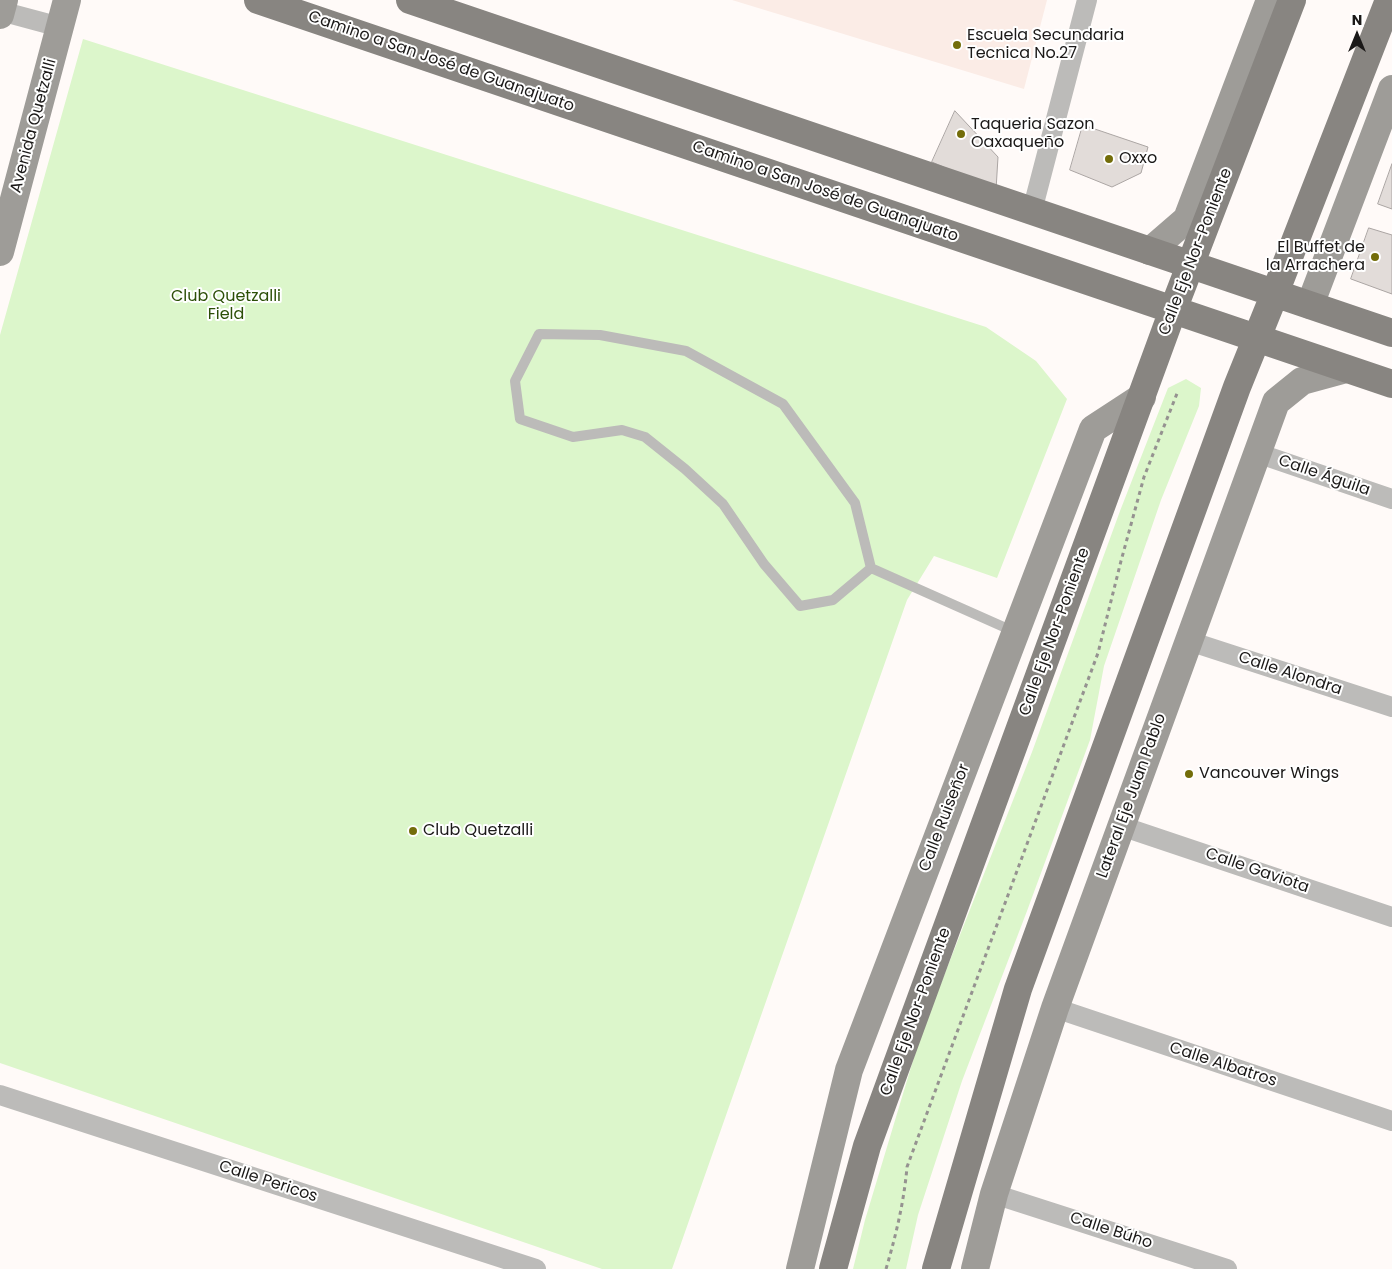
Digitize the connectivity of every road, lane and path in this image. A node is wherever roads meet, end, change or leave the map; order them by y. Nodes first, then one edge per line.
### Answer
1 (67, 0) edge
2 (258, 0) edge
3 (410, 0) edge
4 (1087, 0) edge
5 (1270, 0) edge
6 (1292, 0) edge
7 (1389, 0) edge
8 (1, 10) edge
9 (60, 28) junction
10 (1392, 89) edge
11 (1032, 211) junction
12 (5, 217) edge
13 (1150, 251) junction
14 (0, 252) edge
15 (1191, 265) junction
16 (1275, 294) junction
17 (1310, 305) junction
18 (1173, 310) junction
19 (1392, 333) edge
20 (1257, 339) junction
21 (1346, 369) junction
22 (1392, 384) edge
23 (1178, 391) dead end
24 (1142, 397) junction
25 (1257, 453) junction
26 (1392, 499) edge
27 (871, 568) junction
28 (1016, 632) junction
29 (1188, 641) junction
30 (1392, 707) edge
31 (1121, 826) junction
32 (1392, 917) edge
33 (1055, 1008) junction
34 (0, 1095) edge
35 (1392, 1121) edge
36 (994, 1194) junction
37 (536, 1269) edge
38 (800, 1269) edge
39 (833, 1269) edge
40 (886, 1269) edge
41 (936, 1269) edge
42 (975, 1269) edge
43 (1227, 1269) edge

1 - 9 street, Avenida Quetzalli
2 - 18 main road, Camino a San José de Guanajuato
3 - 11 main road
4 - 11 street
5 - 13 street
6 - 15 main road, Calle Eje Nor-Poniente
7 - 16 main road
8 - 9 street
9 - 12 street, Avenida Quetzalli
10 - 17 street
11 - 13 main road
12 - 14 street, Avenida Quetzalli
13 - 15 main road
15 - 16 main road
15 - 18 main road, Calle Eje Nor-Poniente
16 - 17 main road
16 - 20 main road
17 - 19 main road
18 - 20 main road, Camino a San José de Guanajuato
18 - 24 main road, Calle Eje Nor-Poniente
20 - 21 main road, Camino a San José de Guanajuato
20 - 41 main road
21 - 22 main road, Camino a San José de Guanajuato
21 - 25 street, Lateral Eje Juan Pablo
23 - 40 path
24 - 28 street, Calle Ruiseñor
24 - 39 main road, Calle Eje Nor-Poniente
25 - 26 street, Calle Águila
25 - 29 street, Lateral Eje Juan Pablo
27 - 27 lane
27 - 28 lane
28 - 38 street, Calle Ruiseñor
29 - 30 street, Calle Alondra
29 - 31 street, Lateral Eje Juan Pablo
31 - 32 street, Calle Gaviota
31 - 33 street, Lateral Eje Juan Pablo
33 - 35 street, Calle Albatros
33 - 36 street, Lateral Eje Juan Pablo
34 - 37 street, Calle Pericos
36 - 42 street, Lateral Eje Juan Pablo
36 - 43 street, Calle Búho

